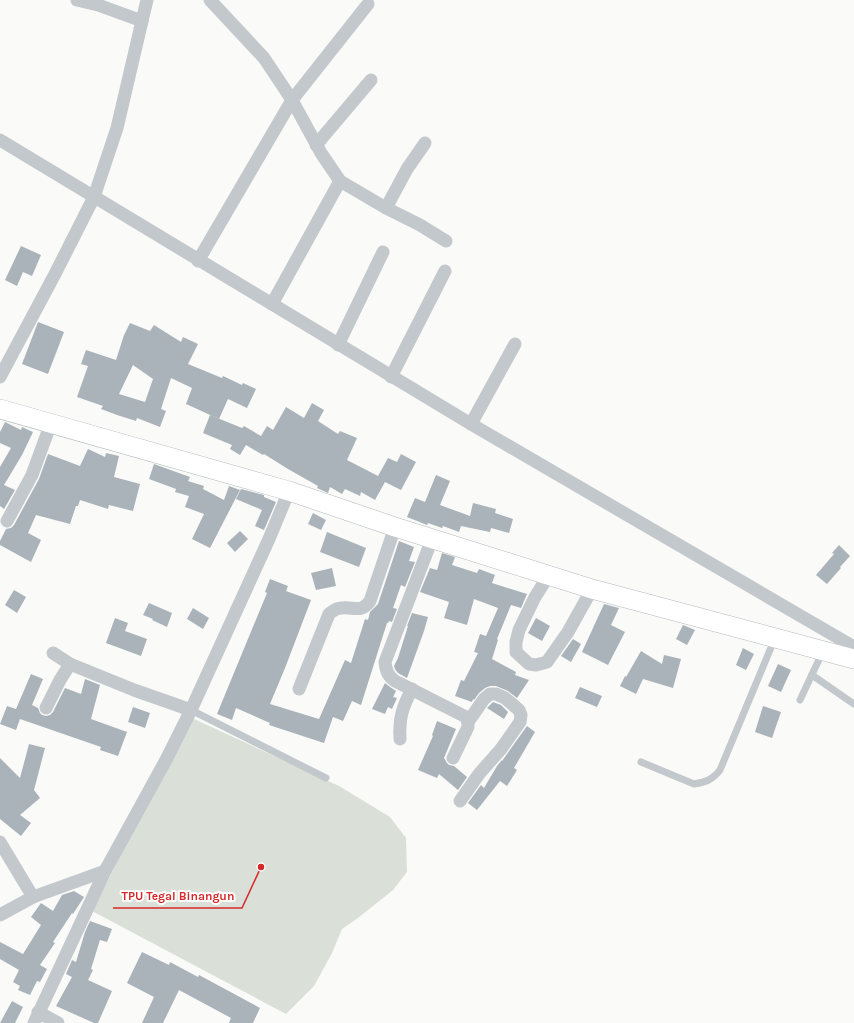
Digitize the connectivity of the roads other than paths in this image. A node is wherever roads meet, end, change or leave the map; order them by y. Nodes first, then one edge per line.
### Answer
1 (77, 0) edge
2 (147, 0) edge
3 (210, 0) edge
4 (368, 4) dead end
5 (142, 21) junction
6 (371, 80) dead end
7 (292, 100) junction
8 (0, 140) edge
9 (425, 143) dead end
10 (316, 145) junction
11 (340, 181) junction
12 (94, 197) junction
13 (386, 208) junction
14 (446, 241) dead end
15 (383, 252) dead end
16 (198, 261) junction
17 (445, 271) dead end
18 (272, 304) junction
19 (515, 344) dead end
20 (338, 345) junction
21 (0, 377) edge
22 (391, 377) junction
23 (0, 409) edge
24 (51, 423) junction
25 (470, 424) junction
26 (289, 491) junction
27 (7, 521) dead end
28 (395, 527) junction
29 (432, 539) junction
30 (549, 575) junction
31 (592, 589) junction
32 (775, 638) junction
33 (854, 647) edge
34 (823, 651) junction
35 (53, 653) dead end
36 (854, 659) edge
37 (70, 664) junction
38 (812, 675) junction
39 (299, 689) dead end
40 (412, 689) junction
41 (800, 700) dead end
42 (854, 704) edge
43 (46, 708) dead end
44 (191, 710) junction
45 (468, 722) junction
46 (400, 739) dead end
47 (453, 758) dead end
48 (641, 762) dead end
49 (326, 778) dead end
50 (460, 801) dead end
51 (0, 842) edge
52 (106, 871) junction
53 (33, 897) junction
54 (0, 915) edge
55 (36, 1017) edge
56 (58, 1023) edge

1 - 5 street
2 - 5 street
3 - 7 street
4 - 7 street
5 - 12 street
6 - 10 street
7 - 10 street
7 - 16 street
8 - 12 street
9 - 13 street
10 - 11 street
11 - 13 street
11 - 18 street
12 - 16 street
12 - 21 street
13 - 14 street
15 - 20 street
16 - 18 street
17 - 22 street
18 - 20 street
19 - 25 street
20 - 22 street
22 - 25 street
23 - 24 street
24 - 26 street
24 - 27 street
25 - 33 street
26 - 28 street
26 - 44 street
28 - 29 street
28 - 39 street
29 - 30 street
29 - 40 street
30 - 31 street
30 - 31 street
31 - 32 street
32 - 34 street
32 - 48 lane
34 - 36 street
34 - 38 lane
35 - 37 street
37 - 43 street
37 - 44 street
38 - 41 lane
38 - 42 lane
40 - 45 street
40 - 46 street
44 - 49 lane
44 - 52 street
45 - 47 street
45 - 50 street
51 - 53 street
52 - 53 street
52 - 55 street
53 - 54 street
55 - 56 street

